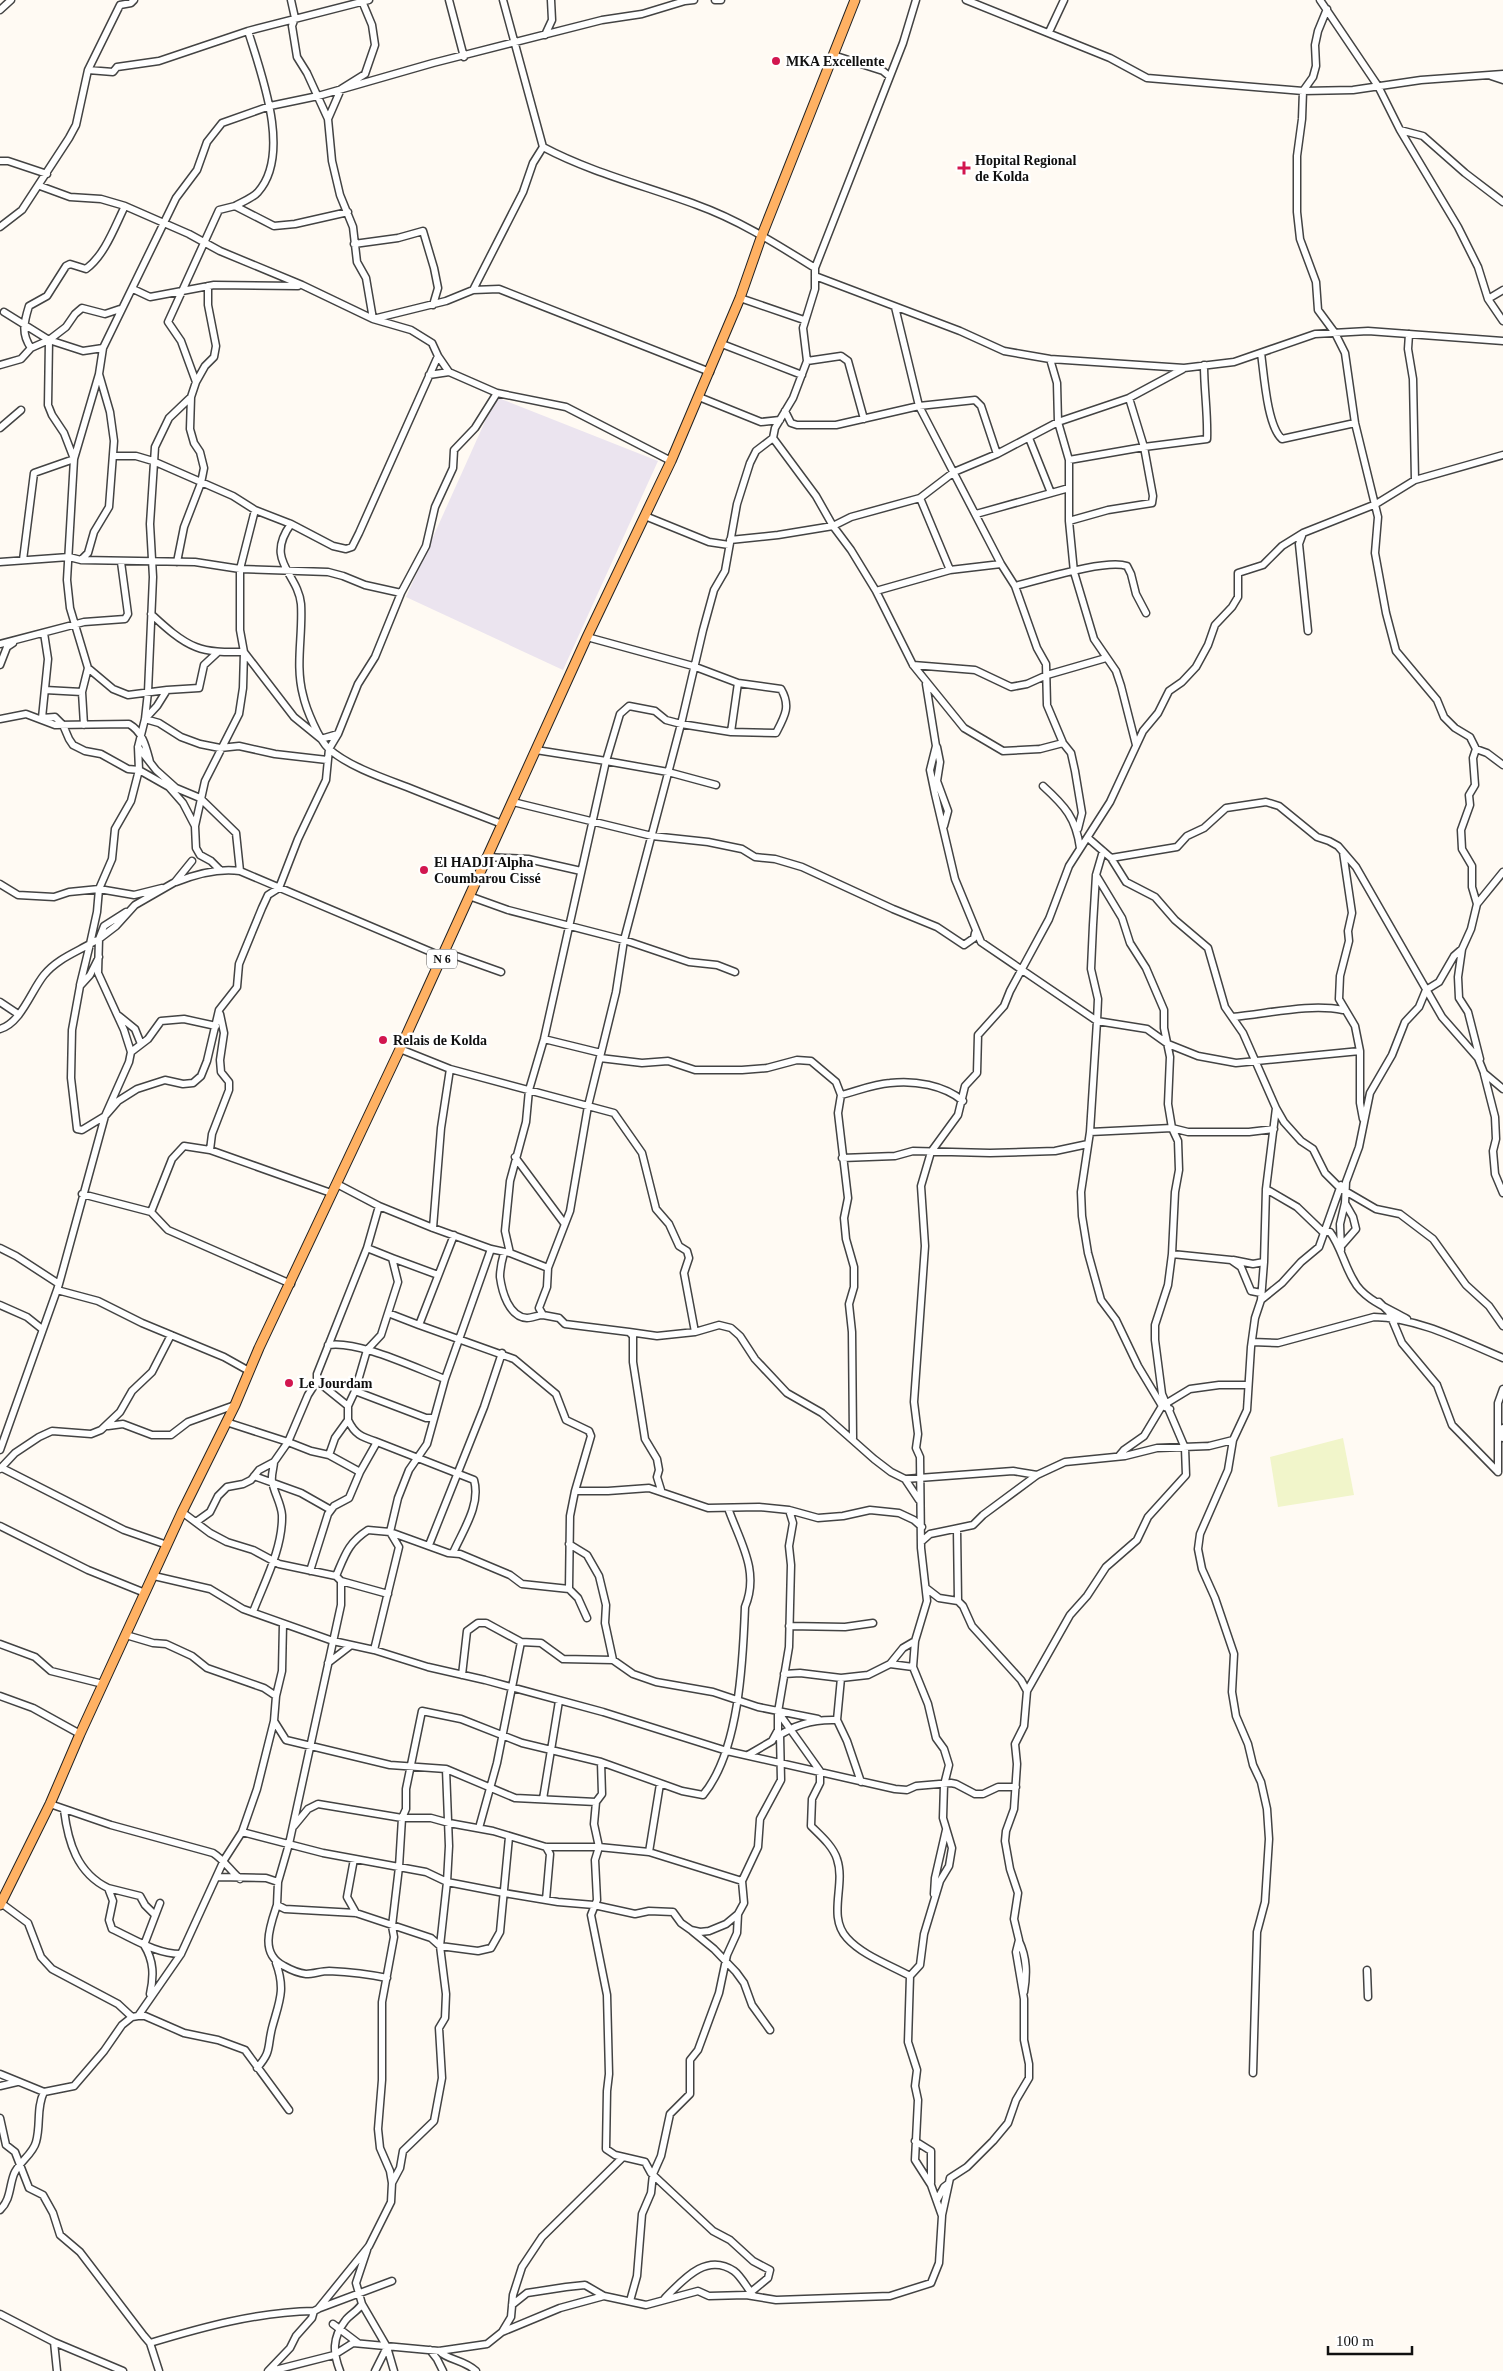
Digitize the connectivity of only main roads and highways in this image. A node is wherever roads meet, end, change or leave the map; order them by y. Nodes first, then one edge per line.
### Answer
1 (855, 0) edge
2 (1, 1904) edge

1 - 2 main road, N 6

